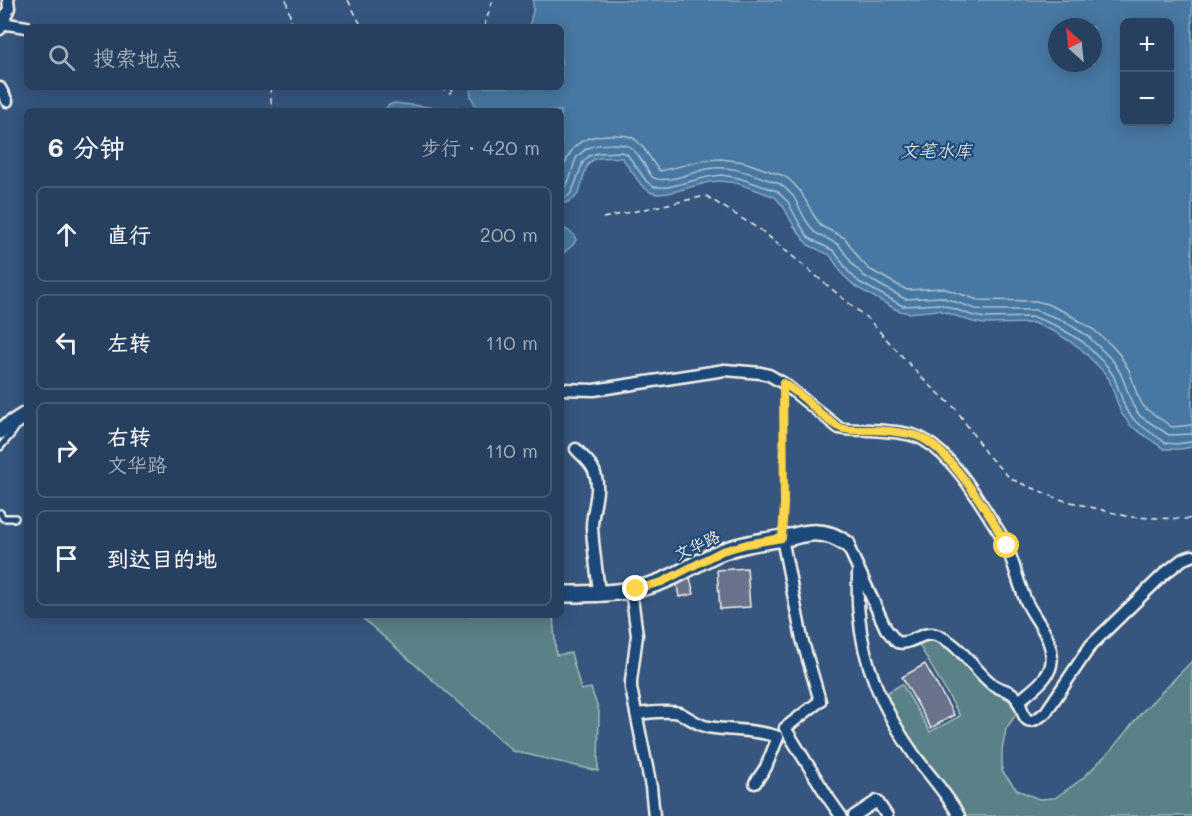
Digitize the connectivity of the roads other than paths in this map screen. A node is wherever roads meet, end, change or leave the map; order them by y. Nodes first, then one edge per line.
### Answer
1 (8, 0) edge
2 (1, 25) edge
3 (24, 27) edge
4 (0, 88) edge
5 (7, 101) dead end
6 (564, 389) edge
7 (24, 416) edge
8 (0, 431) edge
9 (0, 447) edge
10 (576, 449) dead end
11 (0, 513) edge
12 (15, 518) dead end
13 (782, 538) junction
14 (847, 544) joint
15 (1192, 555) edge
16 (858, 568) junction
17 (631, 590) junction
18 (599, 593) junction
19 (564, 594) edge
20 (1018, 702) junction
21 (636, 714) junction
22 (755, 783) dead end
23 (654, 816) edge
24 (841, 816) edge
25 (854, 816) edge
26 (887, 816) edge
27 (959, 816) edge

1 - 2 street
2 - 3 street
4 - 5 street
6 - 20 street
7 - 8 street
7 - 9 lane
10 - 18 street
11 - 12 lane
13 - 14 street, 文华路
13 - 17 street, 文华路
13 - 24 street
14 - 16 street
15 - 20 street
16 - 20 street
16 - 27 street
17 - 18 street, 文华路
17 - 21 street
18 - 19 street, 文华路
21 - 22 street
21 - 23 street
25 - 26 street

